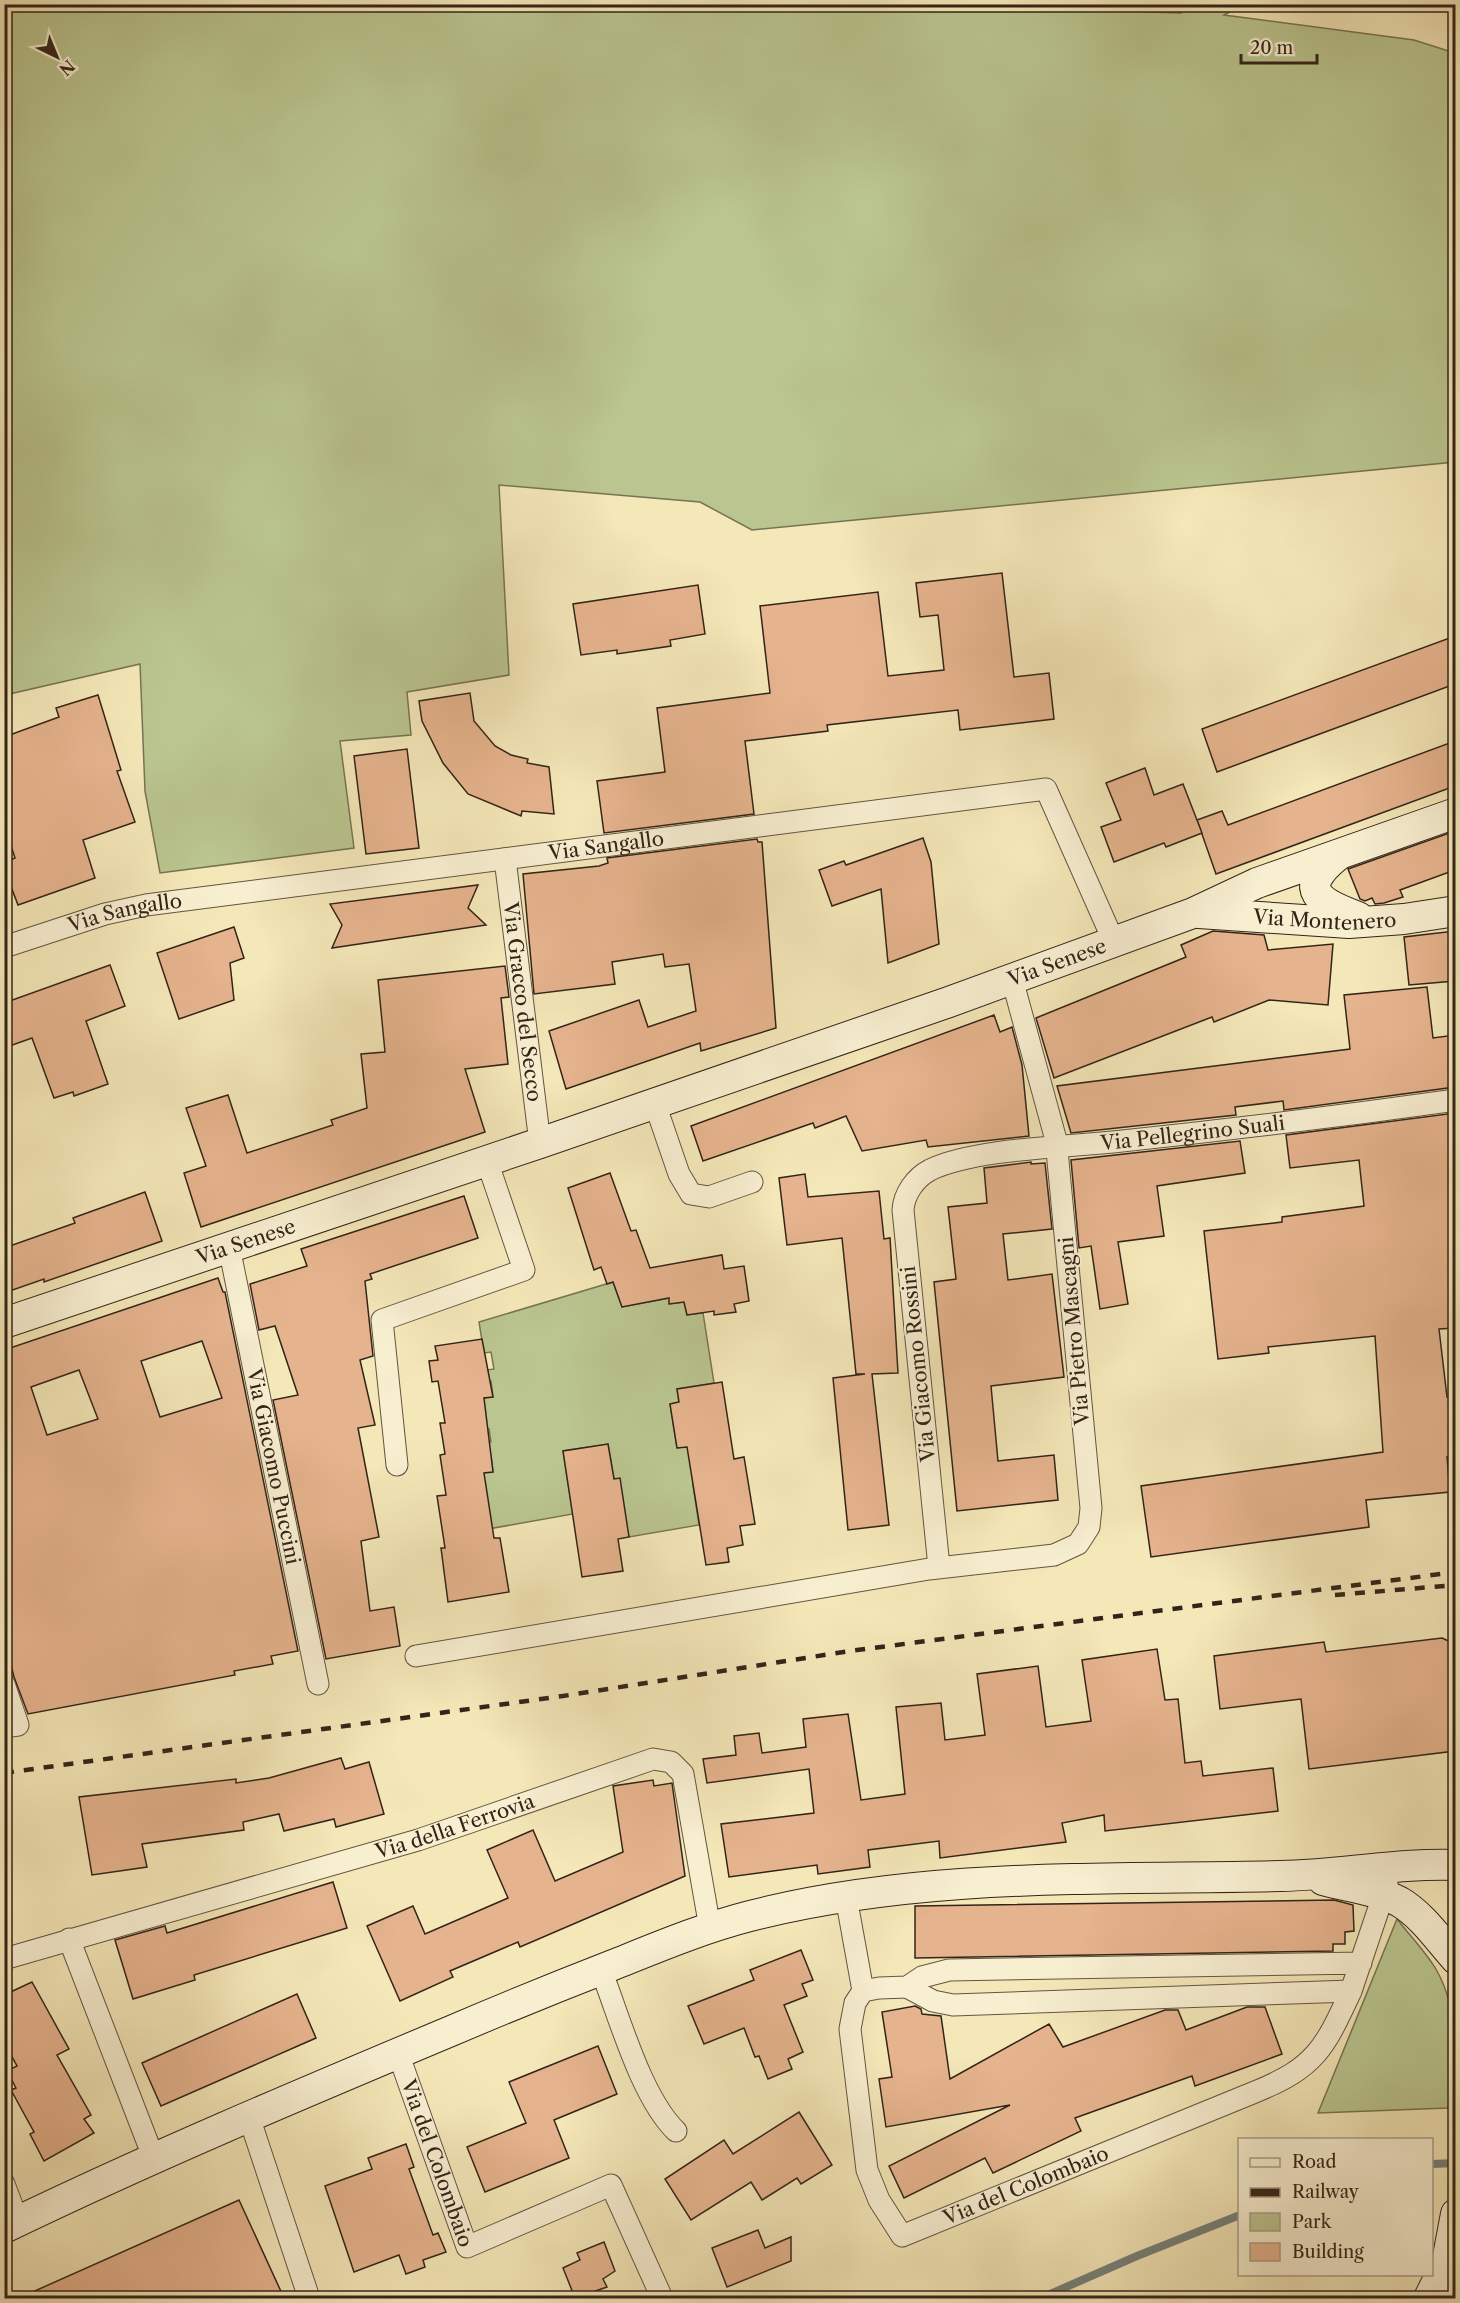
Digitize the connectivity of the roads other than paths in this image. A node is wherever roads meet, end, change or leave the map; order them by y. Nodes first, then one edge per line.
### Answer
1 (1455, 813) edge
2 (1337, 856) junction
3 (505, 859) junction
4 (1455, 911) edge
5 (1193, 913) junction
6 (1370, 922) junction
7 (1114, 942) junction
8 (4, 947) edge
9 (1012, 979) junction
10 (1455, 1101) edge
11 (655, 1104) junction
12 (540, 1143) junction
13 (1057, 1147) junction
14 (486, 1161) junction
15 (930, 1170) joint
16 (752, 1182) dead end
17 (229, 1247) junction
18 (4, 1323) edge
19 (397, 1465) dead end
20 (939, 1567) junction
21 (416, 1656) dead end
22 (4, 1684) edge
23 (318, 1684) dead end
24 (11, 1726) edge
25 (1455, 1865) edge
26 (1393, 1866) junction
27 (1306, 1876) junction
28 (1383, 1896) junction
29 (846, 1897) junction
30 (710, 1928) junction
31 (69, 1939) junction
32 (4, 1959) edge
33 (1455, 1959) edge
34 (1360, 1963) junction
35 (601, 1970) junction
36 (907, 1987) junction
37 (863, 1991) junction
38 (1351, 1991) junction
39 (398, 2053) junction
40 (249, 2117) junction
41 (676, 2131) dead end
42 (154, 2159) junction
43 (4, 2184) edge
44 (1455, 2214) edge
45 (11, 2224) edge
46 (1447, 2262) junction
47 (309, 2298) edge
48 (662, 2298) edge
49 (1429, 2298) edge
50 (1455, 2298) edge

1 - 2 main road, Via Senese
2 - 5 main road, Via Senese
2 - 6 main road
3 - 7 street, Via Sangallo
3 - 8 street, Via Sangallo
3 - 12 street, Via Gracco del Secco
4 - 6 main road, Via Montenero
5 - 6 main road, Via Montenero
5 - 7 main road, Via Senese
7 - 9 main road, Via Senese
9 - 11 main road, Via Senese
9 - 13 street, Via Pietro Mascagni
10 - 13 street, Via Pellegrino Suali
11 - 12 main road, Via Senese
11 - 16 street
12 - 14 main road, Via Senese
13 - 15 street, Via Pellegrino Suali
13 - 20 street, Via Pietro Mascagni
14 - 17 main road, Via Senese
14 - 19 street
15 - 20 street, Via Giacomo Rossini
17 - 18 main road, Via Senese
17 - 23 street, Via Giacomo Puccini
20 - 21 street, Via Pietro Mascagni
22 - 24 street
25 - 26 main road
26 - 27 main road
26 - 28 street, Via del Colombaio
27 - 28 main road
27 - 29 main road, Via del Colombaio
28 - 33 main road
28 - 34 street, Via del Colombaio
29 - 30 main road, Via del Colombaio
29 - 37 street
30 - 31 street, Via della Ferrovia
30 - 35 main road, Via del Colombaio
31 - 32 street, Via della Ferrovia
31 - 42 street
34 - 36 street
34 - 38 street, Via del Colombaio
35 - 39 main road, Via del Colombaio
35 - 41 street
36 - 37 street
36 - 38 street
37 - 38 street, Via del Colombaio
39 - 40 main road, Via del Colombaio
39 - 48 street, Via del Colombaio
40 - 42 main road, Via del Colombaio
40 - 47 street
42 - 45 main road, Via del Colombaio
43 - 45 street
44 - 46 main road
46 - 49 main road
46 - 50 main road

